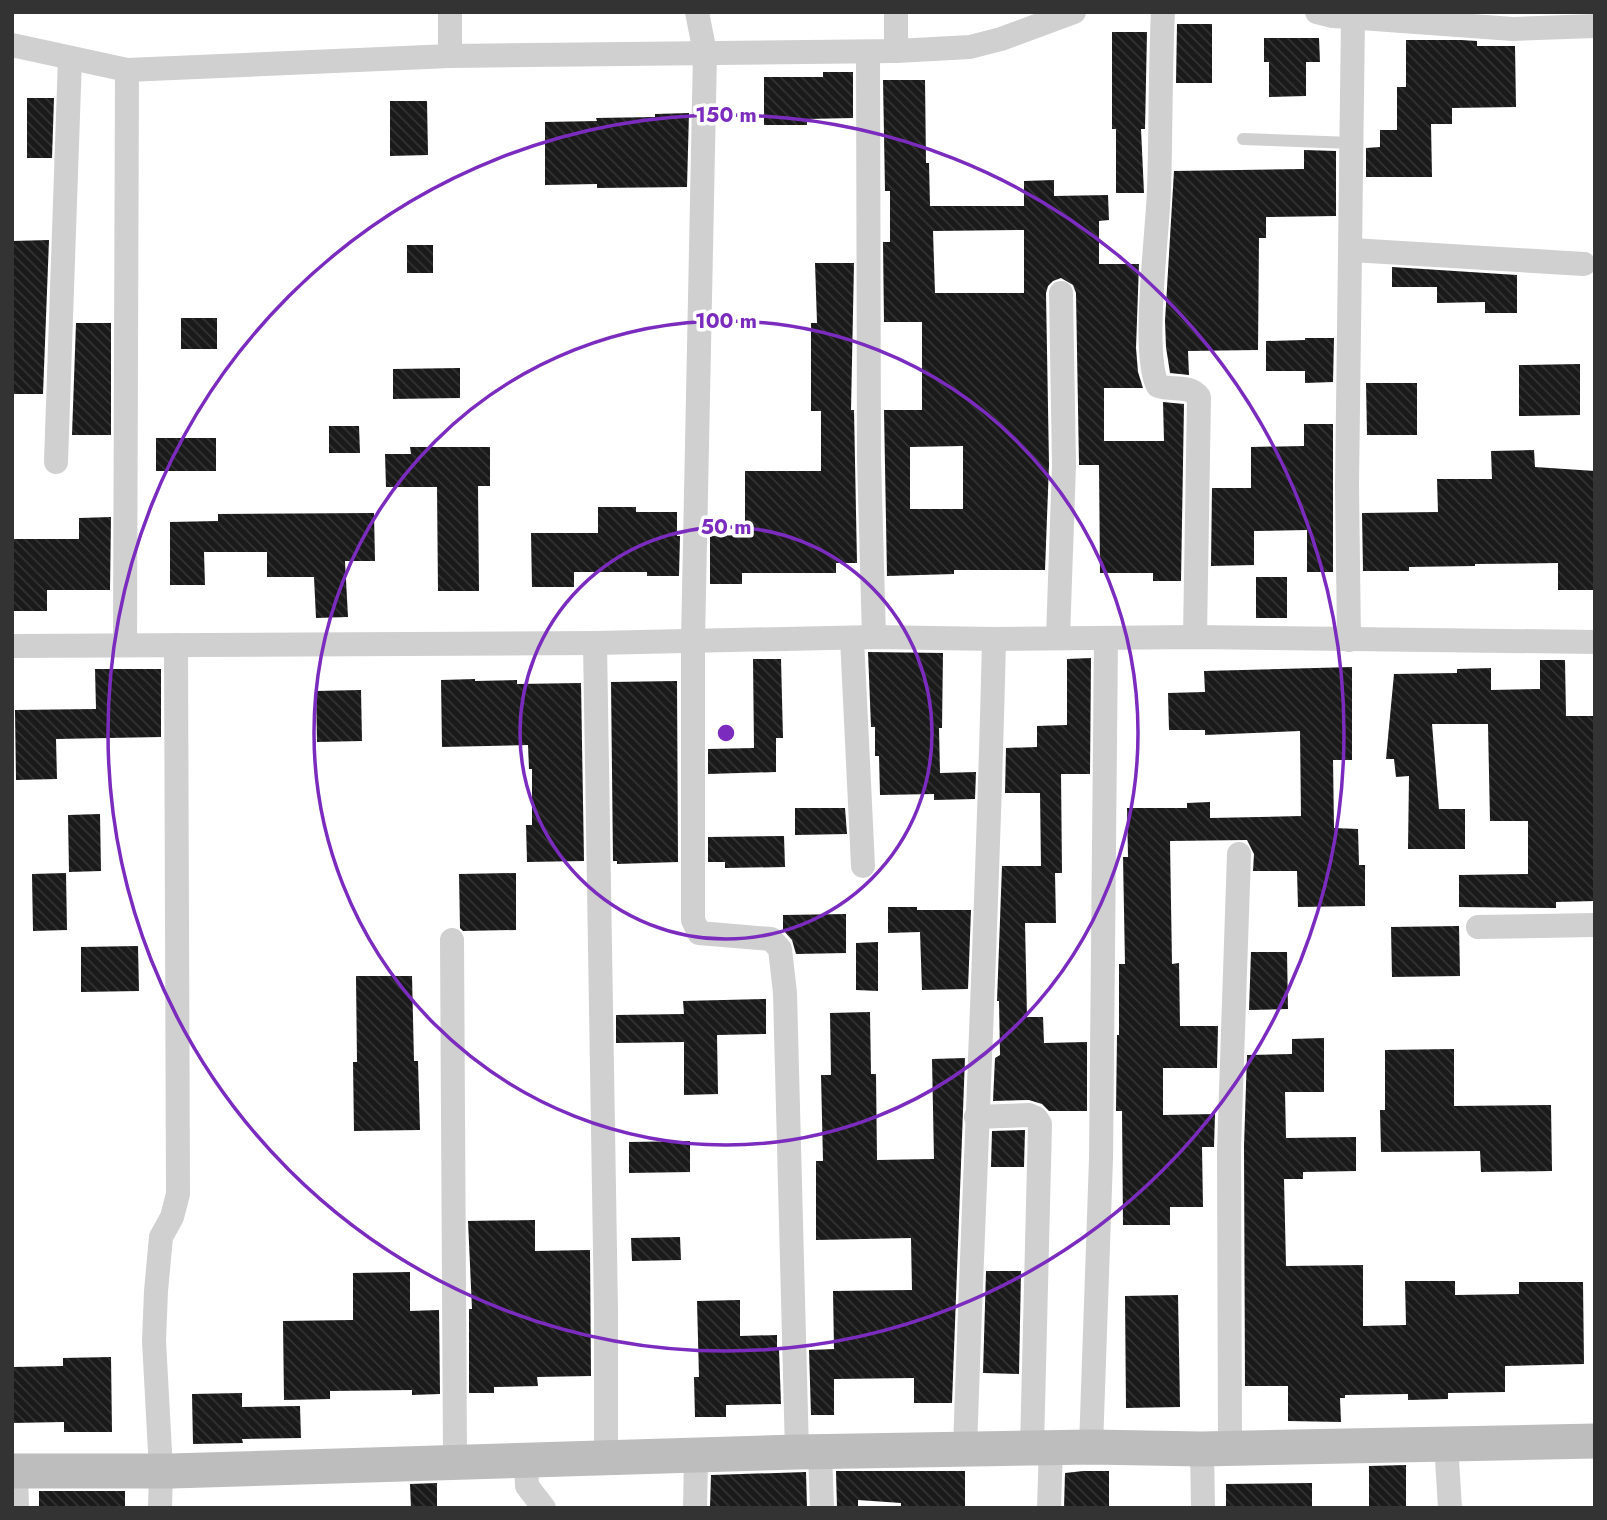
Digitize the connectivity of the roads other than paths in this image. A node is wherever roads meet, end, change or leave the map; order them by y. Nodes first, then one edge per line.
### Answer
1 (450, 12) edge
2 (697, 12) edge
3 (896, 12) edge
4 (1074, 12) edge
5 (1163, 12) edge
6 (1317, 12) edge
7 (1353, 17) junction
8 (1563, 20) edge
9 (1011, 24) edge
10 (1595, 26) edge
11 (12, 45) edge
12 (896, 51) junction
13 (868, 52) junction
14 (705, 53) junction
15 (450, 56) junction
16 (70, 58) junction
17 (127, 70) junction
18 (1242, 139) dead end
19 (1352, 143) junction
20 (1352, 250) junction
21 (1584, 264) dead end
22 (1061, 293) dead end
23 (56, 462) dead end
24 (1058, 637) junction
25 (1195, 637) junction
26 (863, 638) junction
27 (1106, 638) junction
28 (994, 639) junction
29 (1349, 640) junction
30 (693, 641) junction
31 (1595, 642) edge
32 (595, 643) junction
33 (125, 644) junction
34 (176, 645) junction
35 (12, 646) edge
36 (1240, 855) dead end
37 (863, 866) dead end
38 (1595, 925) edge
39 (1478, 927) dead end
40 (452, 940) dead end
41 (976, 1117) junction
42 (1595, 1441) edge
43 (1446, 1443) junction
44 (1091, 1447) junction
45 (1041, 1448) junction
46 (1216, 1448) junction
47 (965, 1449) junction
48 (808, 1452) junction
49 (696, 1456) junction
50 (606, 1459) junction
51 (455, 1460) junction
52 (526, 1460) junction
53 (161, 1470) junction
54 (14, 1472) edge
55 (17, 1508) edge
56 (160, 1508) edge
57 (544, 1508) edge
58 (695, 1508) edge
59 (822, 1508) edge
60 (1049, 1508) edge
61 (1202, 1508) edge
62 (1450, 1508) edge

1 - 15 street
2 - 14 street
3 - 12 street
4 - 9 street
5 - 25 street
6 - 7 street
7 - 8 street
7 - 19 street
8 - 10 street
9 - 12 street
11 - 16 street
12 - 13 street
13 - 14 street
13 - 26 street
14 - 15 street
14 - 30 street
15 - 17 street
16 - 17 street
16 - 23 street
17 - 33 street
18 - 19 lane
19 - 20 street
20 - 21 street
20 - 29 street
22 - 24 street
24 - 27 street
24 - 28 street
25 - 27 street
25 - 29 street
26 - 28 street
26 - 30 street
26 - 37 street
27 - 44 street
28 - 41 street
29 - 31 street
30 - 32 street
30 - 48 street
32 - 34 street
32 - 50 street
33 - 34 street
33 - 35 street
34 - 53 street
36 - 46 street
38 - 39 street
40 - 51 street
41 - 45 street
41 - 47 street
42 - 43 street
43 - 46 street
43 - 62 street
44 - 45 street
44 - 46 street
45 - 47 street
45 - 60 street
46 - 61 street
47 - 48 street
48 - 49 street
48 - 59 street
49 - 50 street
49 - 58 street
50 - 52 street
51 - 52 street
51 - 53 street
52 - 57 street
53 - 54 street
53 - 56 street
54 - 55 street

